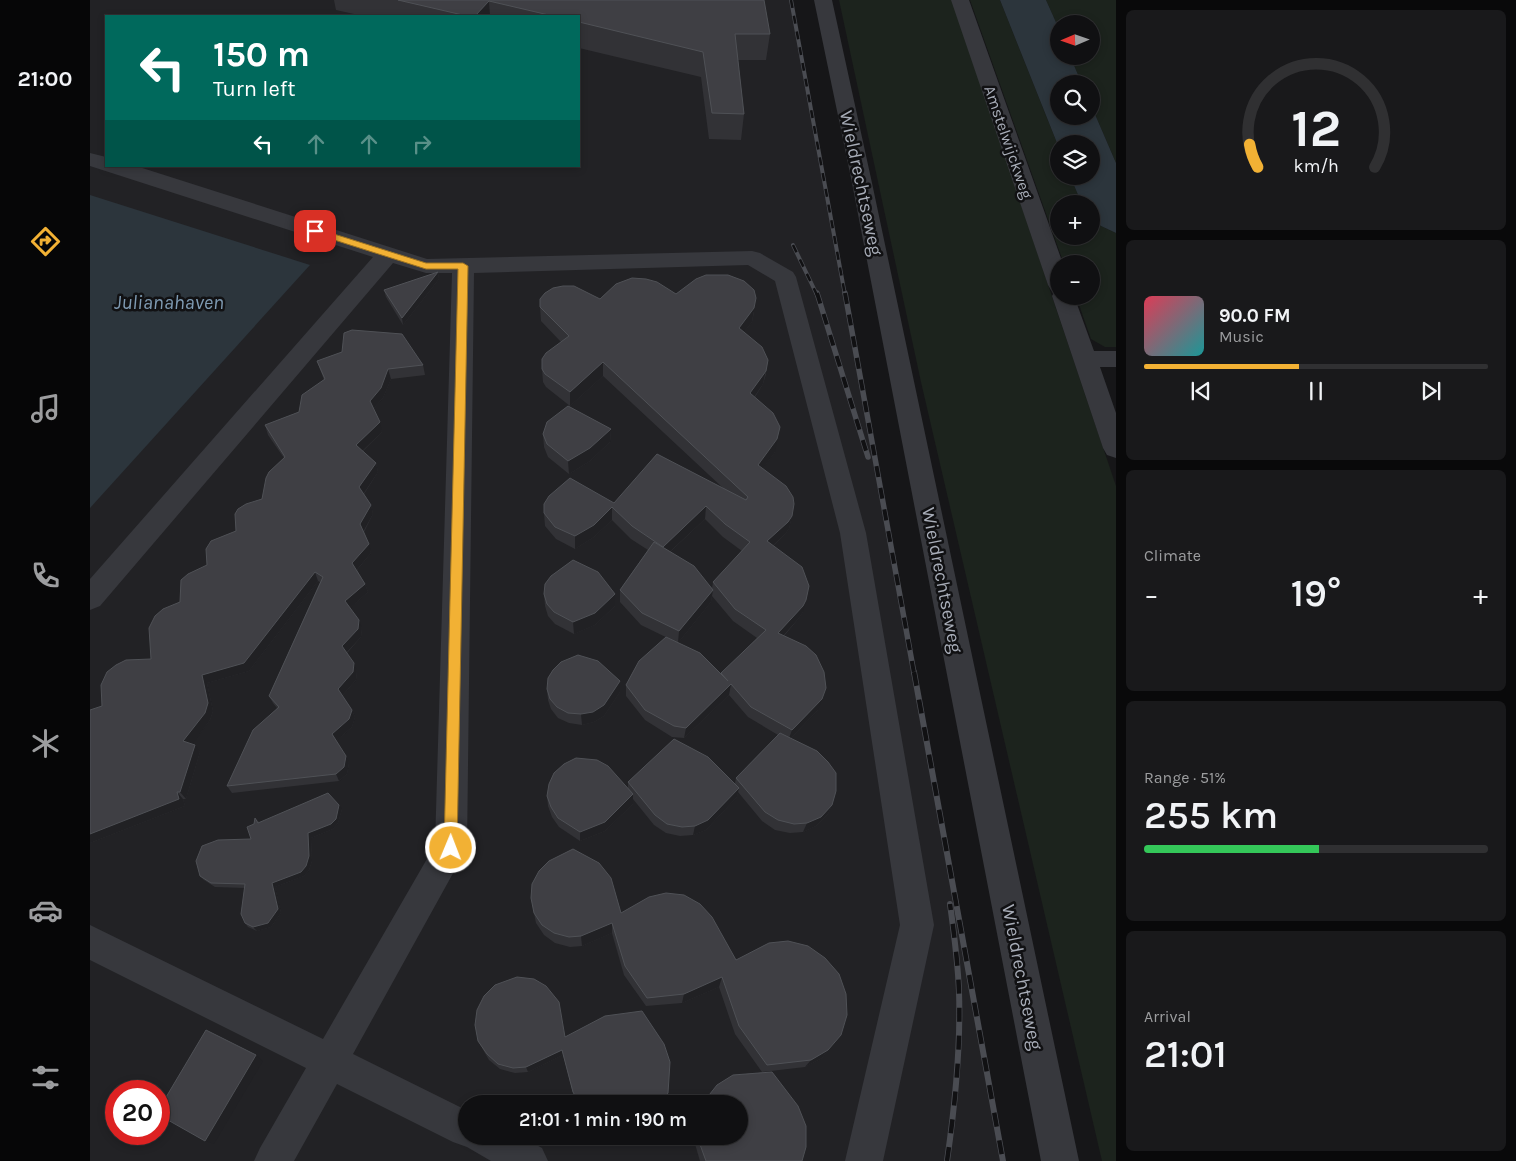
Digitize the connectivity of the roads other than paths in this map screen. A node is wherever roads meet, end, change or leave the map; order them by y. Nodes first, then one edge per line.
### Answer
1 (823, 0) edge
2 (960, 0) edge
3 (90, 159) edge
4 (105, 164) edge
5 (117, 167) edge
6 (388, 254) junction
7 (1050, 258) edge
8 (463, 266) junction
9 (1066, 305) edge
10 (1084, 359) junction
11 (1116, 359) edge
12 (1116, 448) edge
13 (90, 598) edge
14 (90, 942) edge
15 (332, 1061) junction
16 (458, 1125) edge
17 (499, 1145) edge
18 (273, 1161) edge
19 (530, 1161) edge
20 (864, 1161) edge
21 (1060, 1161) edge

1 - 21 street, Wieldrechtseweg
2 - 7 street, Amstelwijckweg
3 - 4 street
5 - 6 street
6 - 8 street
6 - 13 street
8 - 15 street
8 - 20 street
9 - 10 street
10 - 11 street
10 - 12 street
14 - 15 street
15 - 16 street
15 - 18 street
17 - 19 street

